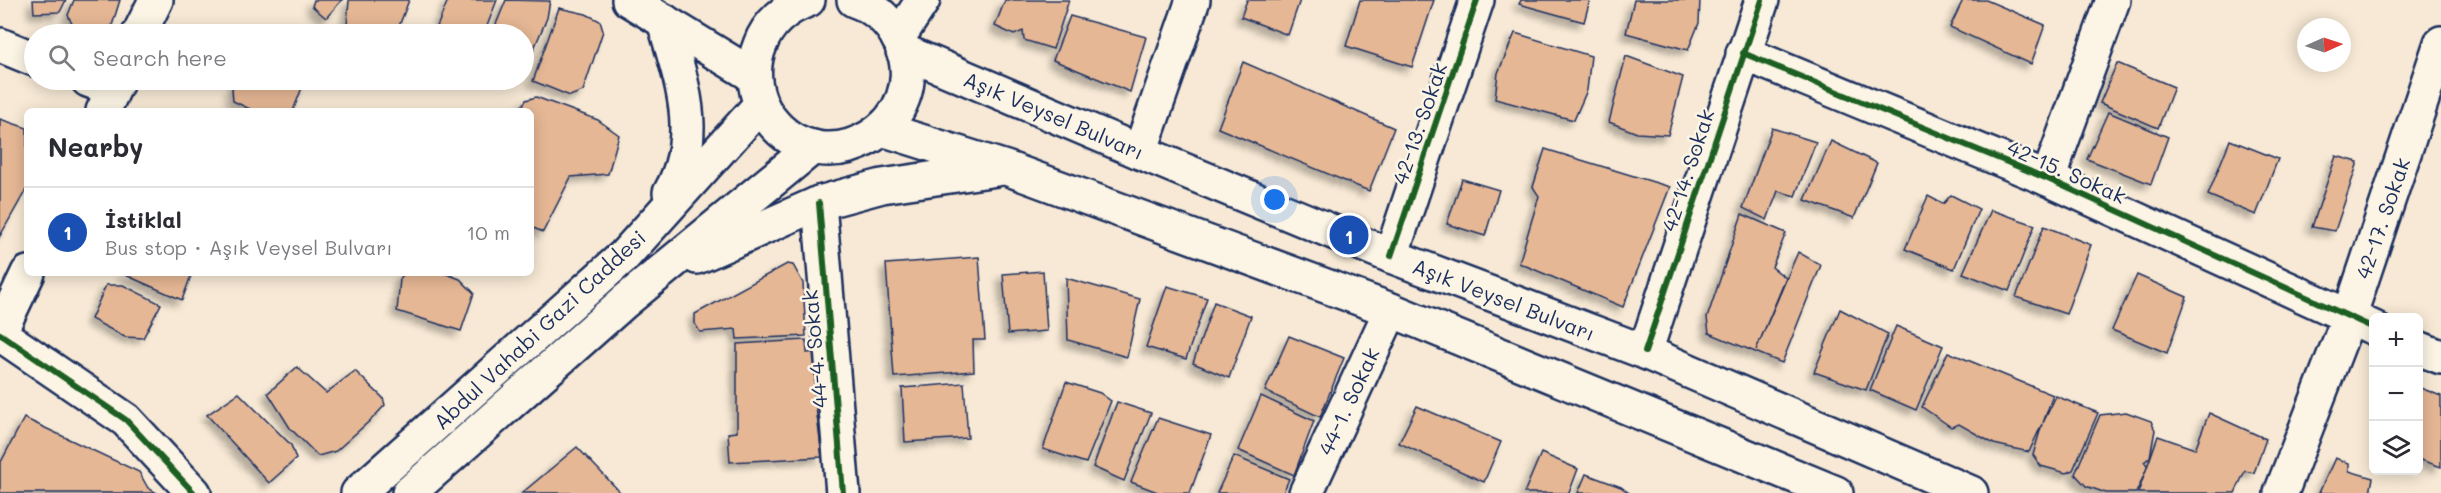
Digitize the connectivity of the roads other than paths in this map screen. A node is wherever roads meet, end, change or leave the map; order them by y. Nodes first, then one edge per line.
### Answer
1 (156, 0) edge
2 (628, 0) edge
3 (854, 0) edge
4 (923, 0) edge
5 (1193, 0) edge
6 (1477, 0) edge
7 (1762, 0) edge
8 (2113, 0) edge
9 (786, 3) edge
10 (664, 21) junction
11 (144, 24) edge
12 (2441, 43) edge
13 (901, 44) junction
14 (0, 45) edge
15 (1743, 53) junction
16 (24, 55) edge
17 (758, 90) junction
18 (882, 129) junction
19 (813, 147) junction
20 (1140, 152) junction
21 (1006, 168) junction
22 (2048, 179) junction
23 (819, 203) junction
24 (653, 223) junction
25 (1391, 256) junction
26 (27, 276) edge
27 (624, 302) junction
28 (1390, 310) junction
29 (2361, 322) edge
30 (0, 333) edge
31 (2423, 350) edge
32 (1645, 352) junction
33 (2441, 357) edge
34 (194, 493) edge
35 (358, 493) edge
36 (409, 493) edge
37 (843, 493) edge
38 (1306, 493) edge
39 (1836, 493) edge
40 (1971, 493) edge
41 (2282, 493) edge

1 - 11 main road
2 - 10 main road
3 - 13 main road
4 - 13 main road
5 - 20 main road
6 - 25 main road, 42-13. Sokak
7 - 15 main road, 42-14. Sokak
8 - 22 main road
9 - 17 main road
10 - 17 main road
10 - 24 main road
12 - 29 main road, 42-17. Sokak
13 - 18 main road
13 - 20 main road, Aşık Veysel Bulvarı
14 - 16 main road
15 - 22 main road, 42-15. Sokak
15 - 32 main road, 42-14. Sokak
17 - 19 main road
17 - 24 main road, Abdul Vahabi Gazi Caddesi
18 - 19 main road
18 - 21 main road
19 - 27 main road, Abdul Vahabi Gazi Caddesi
20 - 25 main road, Aşık Veysel Bulvarı
21 - 23 main road
21 - 28 main road
22 - 29 main road, 42-15. Sokak
23 - 27 main road
23 - 37 main road, 44-4. Sokak
24 - 35 main road, Abdul Vahabi Gazi Caddesi
25 - 32 main road, Aşık Veysel Bulvarı
26 - 30 main road
27 - 36 main road, Abdul Vahabi Gazi Caddesi
28 - 38 main road, 44-1. Sokak
28 - 39 main road
29 - 41 main road, 42-17. Sokak
30 - 34 main road
31 - 33 main road
32 - 40 main road, Aşık Veysel Bulvarı

